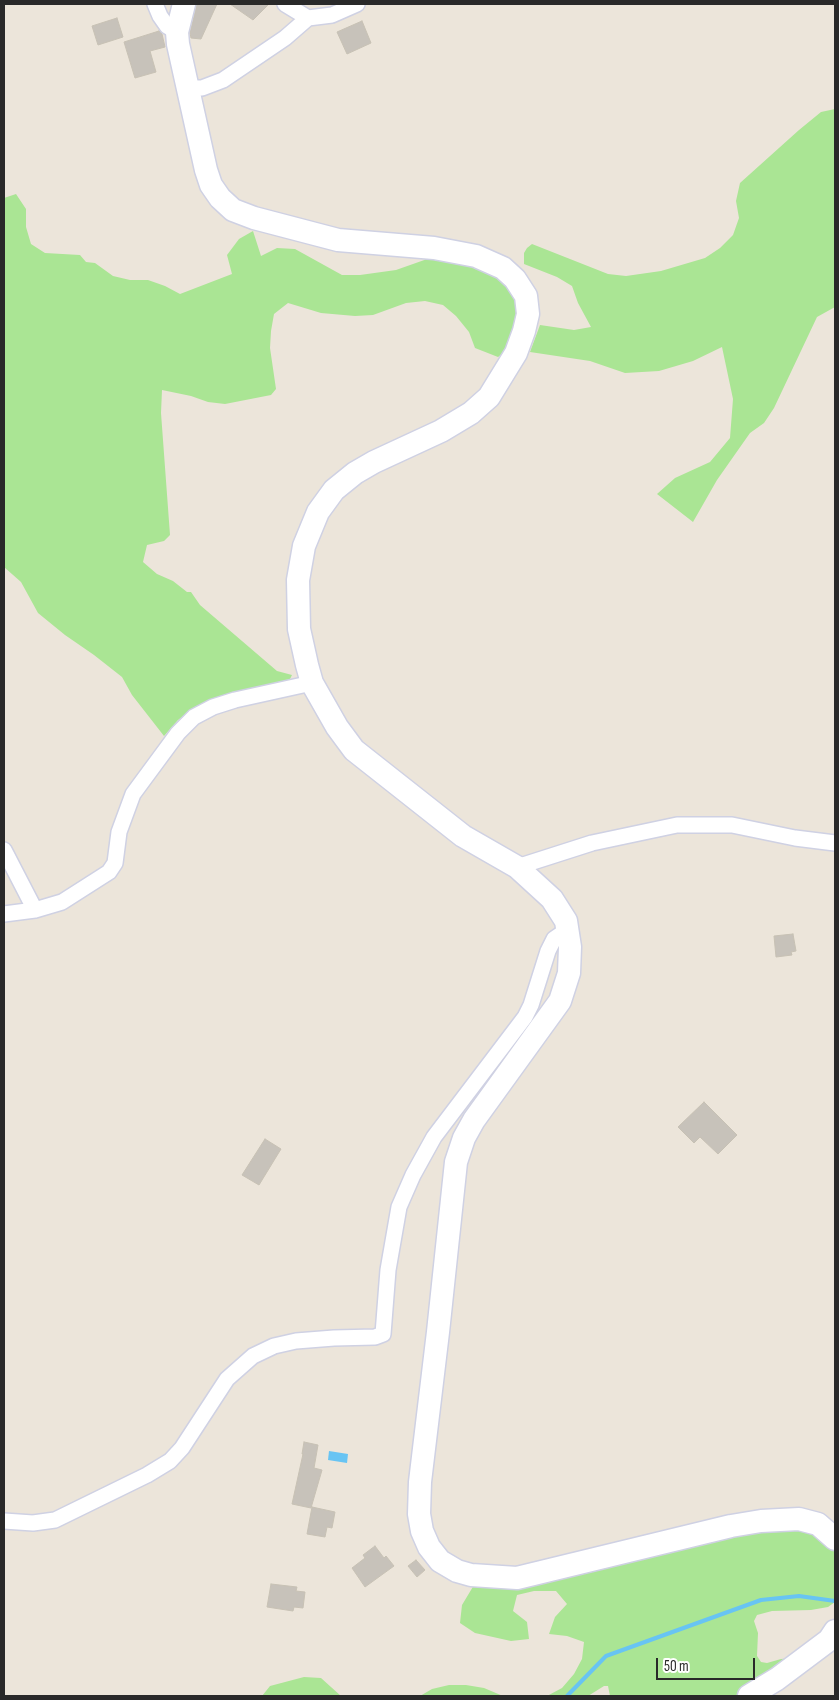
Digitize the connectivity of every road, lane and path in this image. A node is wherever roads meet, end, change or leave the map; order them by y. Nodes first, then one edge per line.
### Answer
1 (155, 4) edge
2 (184, 4) edge
3 (285, 4) edge
4 (357, 4) edge
5 (308, 18) junction
6 (177, 32) junction
7 (188, 88) junction
8 (312, 683) junction
9 (835, 843) edge
10 (4, 850) edge
11 (517, 867) junction
12 (35, 910) junction
13 (4, 914) edge
14 (567, 930) junction
15 (4, 1521) edge
16 (835, 1539) edge
17 (835, 1631) edge
18 (749, 1696) edge

1 - 6 street
2 - 6 street
3 - 5 street
4 - 5 street
5 - 7 street
6 - 7 street
7 - 8 street
8 - 11 street
8 - 12 street
9 - 11 street
10 - 12 street
11 - 14 street
12 - 13 street
14 - 15 street
14 - 16 street
17 - 18 street

